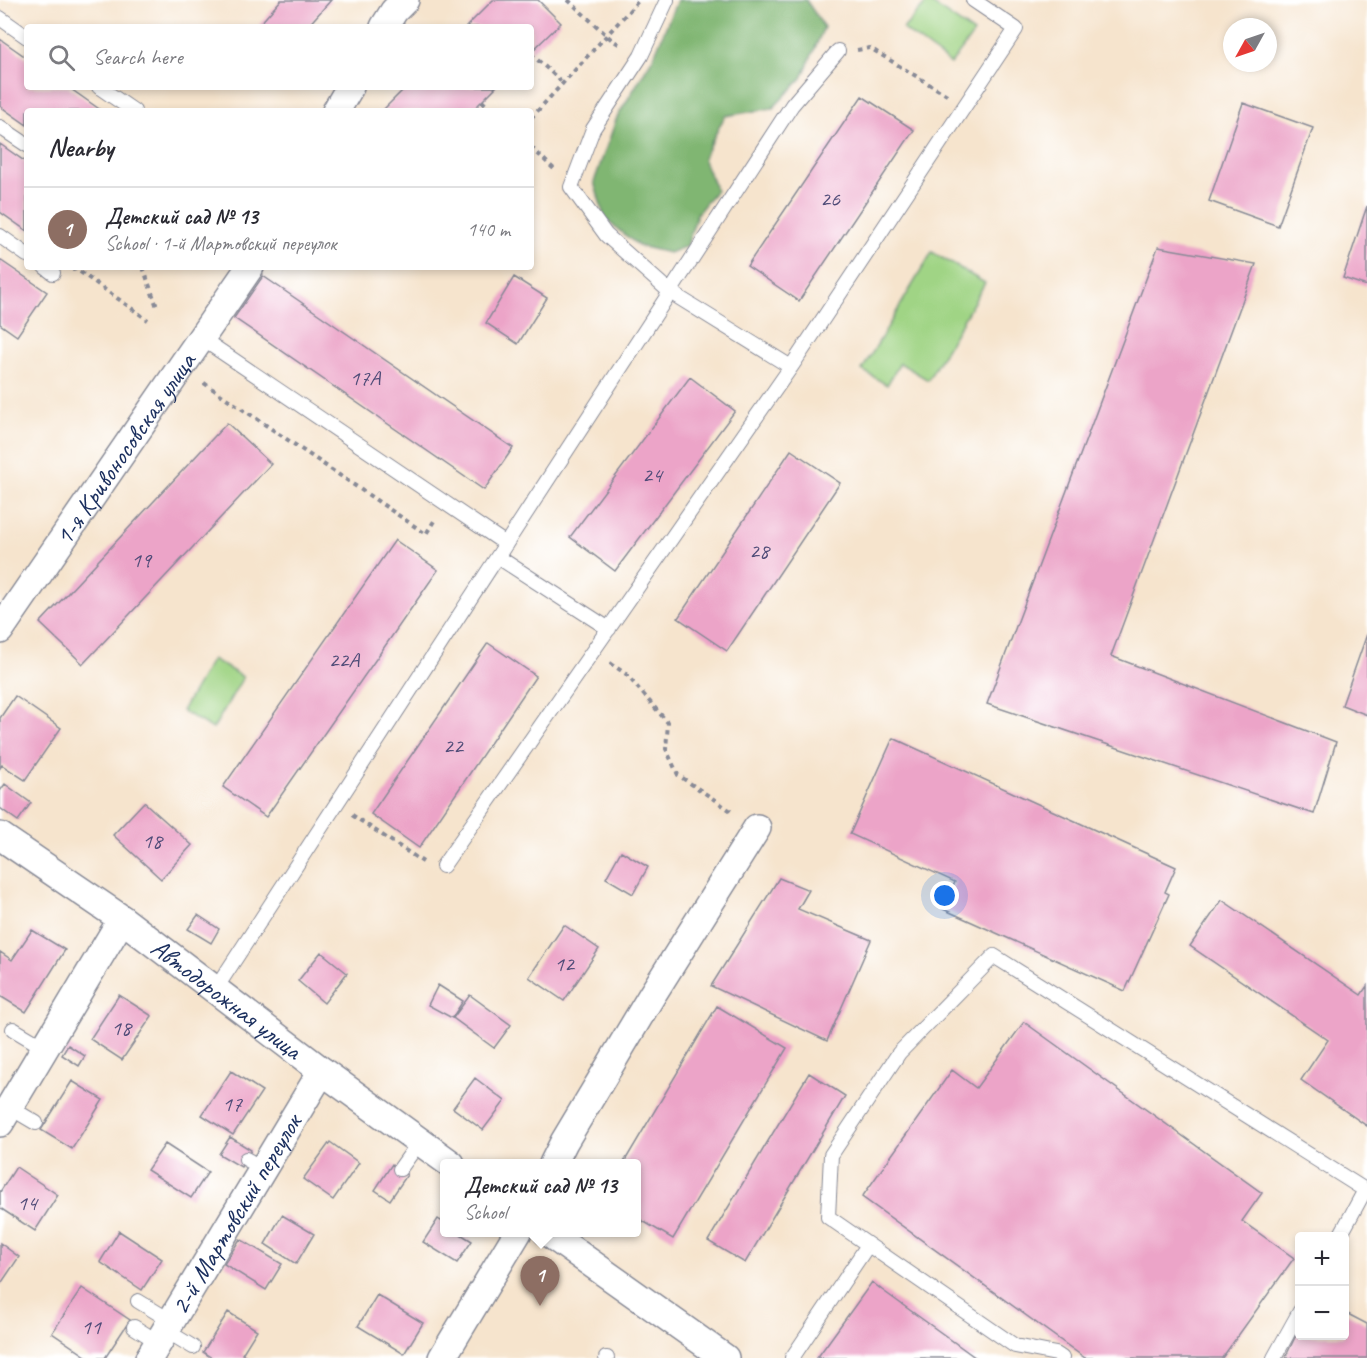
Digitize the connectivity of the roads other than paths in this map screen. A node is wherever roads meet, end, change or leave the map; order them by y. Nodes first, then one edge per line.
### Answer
1 (405, 0) edge
2 (667, 0) edge
3 (973, 0) edge
4 (0, 18) edge
5 (386, 24) edge
6 (24, 35) edge
7 (838, 51) road end
8 (103, 90) edge
9 (348, 90) edge
10 (130, 108) edge
11 (338, 108) edge
12 (0, 127) edge
13 (24, 143) edge
14 (0, 236) edge
15 (24, 253) edge
16 (247, 270) edge
17 (670, 292) junction
18 (201, 338) junction
19 (791, 367) junction
20 (506, 544) junction
21 (498, 556) junction
22 (609, 629) junction
23 (0, 630) edge
24 (757, 828) road end
25 (0, 836) edge
26 (444, 866) road end
27 (122, 919) junction
28 (215, 990) junction
29 (13, 1029) dead end
30 (45, 1048) junction
31 (322, 1071) junction
32 (5, 1115) edge
33 (36, 1124) dead end
34 (420, 1141) junction
35 (444, 1159) edge
36 (556, 1159) edge
37 (400, 1169) dead end
38 (1366, 1190) edge
39 (1342, 1232) edge
40 (516, 1237) edge
41 (552, 1237) edge
42 (868, 1245) junction
43 (138, 1301) dead end
44 (1295, 1319) edge
45 (134, 1327) dead end
46 (161, 1338) edge
47 (193, 1347) dead end
48 (442, 1358) edge
49 (725, 1358) edge
50 (792, 1358) edge
51 (1062, 1358) edge
52 (1274, 1358) edge

1 - 5 street
2 - 17 lane
3 - 19 lane
4 - 6 lane
7 - 17 lane
8 - 10 lane
9 - 11 street
12 - 13 lane
14 - 15 lane
16 - 18 street, 1-я Кривоносовская улица
17 - 19 lane
17 - 20 lane
18 - 20 lane
18 - 23 street, 1-я Кривоносовская улица
19 - 22 lane
20 - 21 lane
21 - 22 lane
21 - 28 lane
22 - 26 lane
24 - 36 street
25 - 27 street, Автодорожная улица
27 - 28 street, Автодорожная улица
27 - 30 street
28 - 31 street, Автодорожная улица
29 - 30 lane
30 - 32 street
31 - 34 street, Автодорожная улица
31 - 46 street, 2-й Мартовский переулок
32 - 33 lane
34 - 35 street, Автодорожная улица
34 - 37 lane
38 - 39 lane
38 - 42 lane
40 - 48 street
41 - 49 street
42 - 50 lane
42 - 51 lane
43 - 46 lane
44 - 52 lane
45 - 46 lane
46 - 47 lane

